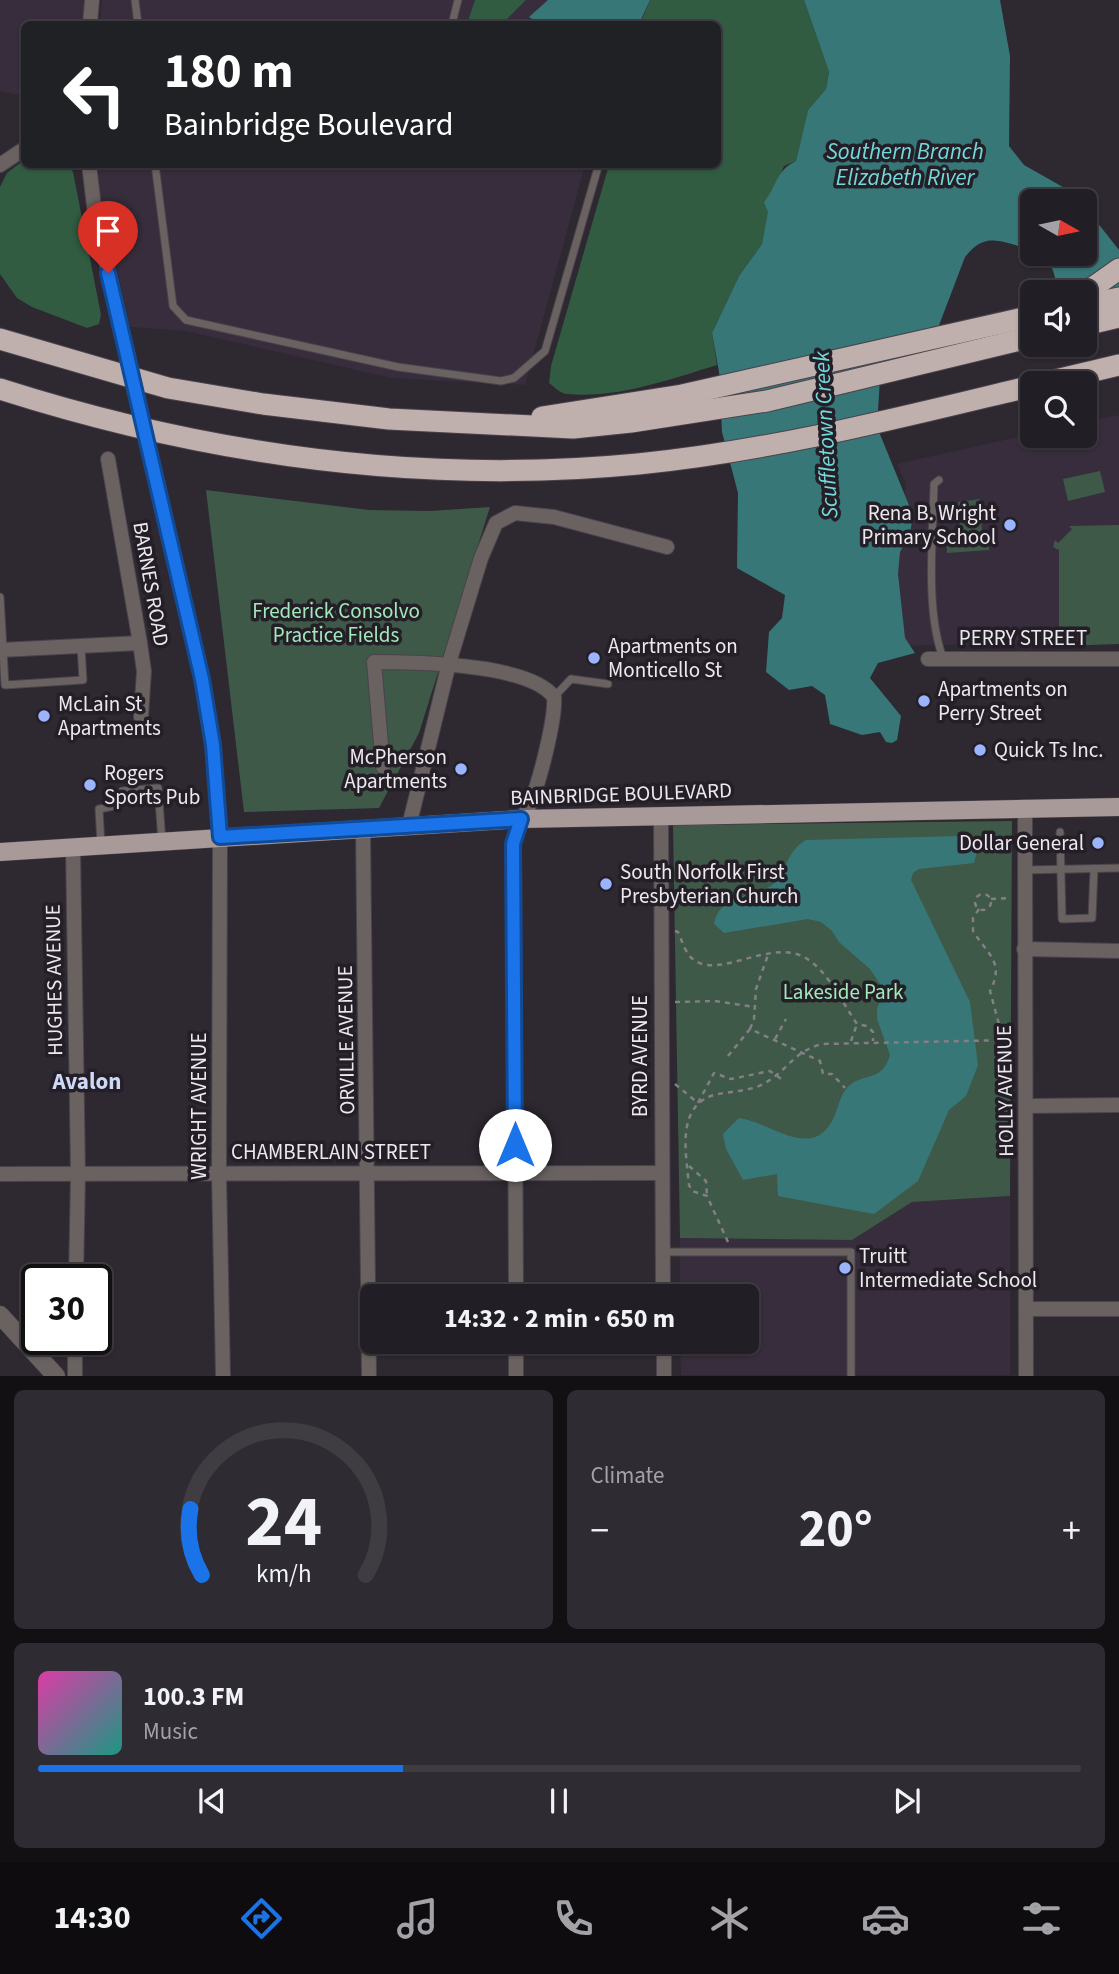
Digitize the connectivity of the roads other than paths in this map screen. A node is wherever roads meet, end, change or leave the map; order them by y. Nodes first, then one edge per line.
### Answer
1 (92, 0) edge
2 (135, 0) edge
3 (458, 0) edge
4 (90, 21) edge
5 (138, 21) edge
6 (453, 21) edge
7 (21, 151) edge
8 (0, 165) edge
9 (90, 168) edge
10 (156, 168) edge
11 (598, 168) edge
12 (1119, 268) edge
13 (1097, 284) edge
14 (1119, 298) edge
15 (1097, 303) edge
16 (1119, 317) edge
17 (1097, 322) edge
18 (1020, 326) edge
19 (1020, 328) edge
20 (0, 339) edge
21 (1118, 366) edge
22 (1096, 371) edge
23 (0, 389) edge
24 (1020, 389) edge
25 (681, 405) junction
26 (108, 459) dead end
27 (939, 480) dead end
28 (667, 547) dead end
29 (0, 597) edge
30 (140, 643) junction
31 (81, 646) junction
32 (1, 650) edge
33 (928, 659) dead end
34 (944, 659) junction
35 (1119, 659) edge
36 (449, 663) junction
37 (608, 684) dead end
38 (552, 695) junction
39 (141, 717) dead end
40 (383, 766) dead end
41 (1025, 807) junction
42 (1119, 807) edge
43 (661, 815) junction
44 (521, 819) junction
45 (409, 826) junction
46 (363, 829) junction
47 (1060, 832) dead end
48 (220, 837) junction
49 (162, 841) junction
50 (101, 846) junction
51 (73, 848) junction
52 (0, 852) edge
53 (1119, 868) edge
54 (1060, 869) junction
55 (1094, 869) junction
56 (1025, 870) junction
57 (1024, 949) junction
58 (1119, 951) edge
59 (1119, 1105) edge
60 (1027, 1106) junction
61 (369, 1173) junction
62 (515, 1173) junction
63 (662, 1173) junction
64 (0, 1174) edge
65 (78, 1174) junction
66 (219, 1174) junction
67 (663, 1252) junction
68 (76, 1264) edge
69 (516, 1284) edge
70 (663, 1284) edge
71 (1026, 1309) junction
72 (1119, 1309) edge
73 (0, 1315) edge
74 (516, 1354) edge
75 (664, 1354) edge
76 (75, 1355) edge
77 (56, 1376) edge
78 (75, 1376) edge
79 (223, 1376) edge
80 (369, 1376) edge
81 (516, 1376) edge
82 (664, 1376) edge
83 (851, 1376) edge
84 (1026, 1376) edge

1 - 4 street
2 - 5 lane
3 - 6 lane
7 - 8 street
9 - 48 street, BARNES ROAD, bridge
10 - 11 lane
12 - 13 highway
14 - 15 highway
16 - 17 highway
18 - 25 highway
19 - 25 highway
20 - 25 highway
21 - 22 highway
23 - 24 highway
26 - 30 street, BARNES ROAD
27 - 34 lane
28 - 36 street
29 - 32 lane
30 - 31 street
30 - 39 street, BARNES ROAD
31 - 32 street
31 - 32 lane
33 - 34 street, PERRY STREET
34 - 35 street, PERRY STREET
36 - 38 street
36 - 40 street
36 - 45 street
37 - 38 lane
38 - 44 street
41 - 42 main road, BAINBRIDGE BOULEVARD
41 - 43 main road, BAINBRIDGE BOULEVARD
41 - 56 street, HOLLY AVENUE
43 - 44 main road, BAINBRIDGE BOULEVARD
43 - 63 street, BYRD AVENUE
44 - 45 main road, BAINBRIDGE BOULEVARD
44 - 62 street
45 - 46 main road, BAINBRIDGE BOULEVARD
46 - 48 main road, BAINBRIDGE BOULEVARD
46 - 61 street, ORVILLE AVENUE
47 - 54 lane
48 - 49 main road, BAINBRIDGE BOULEVARD
48 - 66 street, WRIGHT AVENUE
49 - 50 main road, BAINBRIDGE BOULEVARD
49 - 50 lane
50 - 51 main road, BAINBRIDGE BOULEVARD
51 - 52 main road, BAINBRIDGE BOULEVARD
51 - 65 street, HUGHES AVENUE
53 - 55 lane
54 - 55 lane
54 - 55 lane
54 - 56 lane
56 - 57 street, HOLLY AVENUE
57 - 58 street
57 - 60 street, HOLLY AVENUE
59 - 60 street
60 - 71 street, HOLLY AVENUE
61 - 62 street, CHAMBERLAIN STREET
61 - 66 street, CHAMBERLAIN STREET
61 - 80 street, ORVILLE AVENUE
62 - 63 street, CHAMBERLAIN STREET
62 - 69 street
63 - 67 street, BYRD AVENUE
64 - 65 street, CHAMBERLAIN STREET
65 - 66 street, CHAMBERLAIN STREET
65 - 68 street, HUGHES AVENUE
66 - 79 street, WRIGHT AVENUE
67 - 70 street, BYRD AVENUE
67 - 83 lane
71 - 72 street
71 - 84 street, HOLLY AVENUE
73 - 77 street
74 - 81 street
75 - 82 street
76 - 78 street

